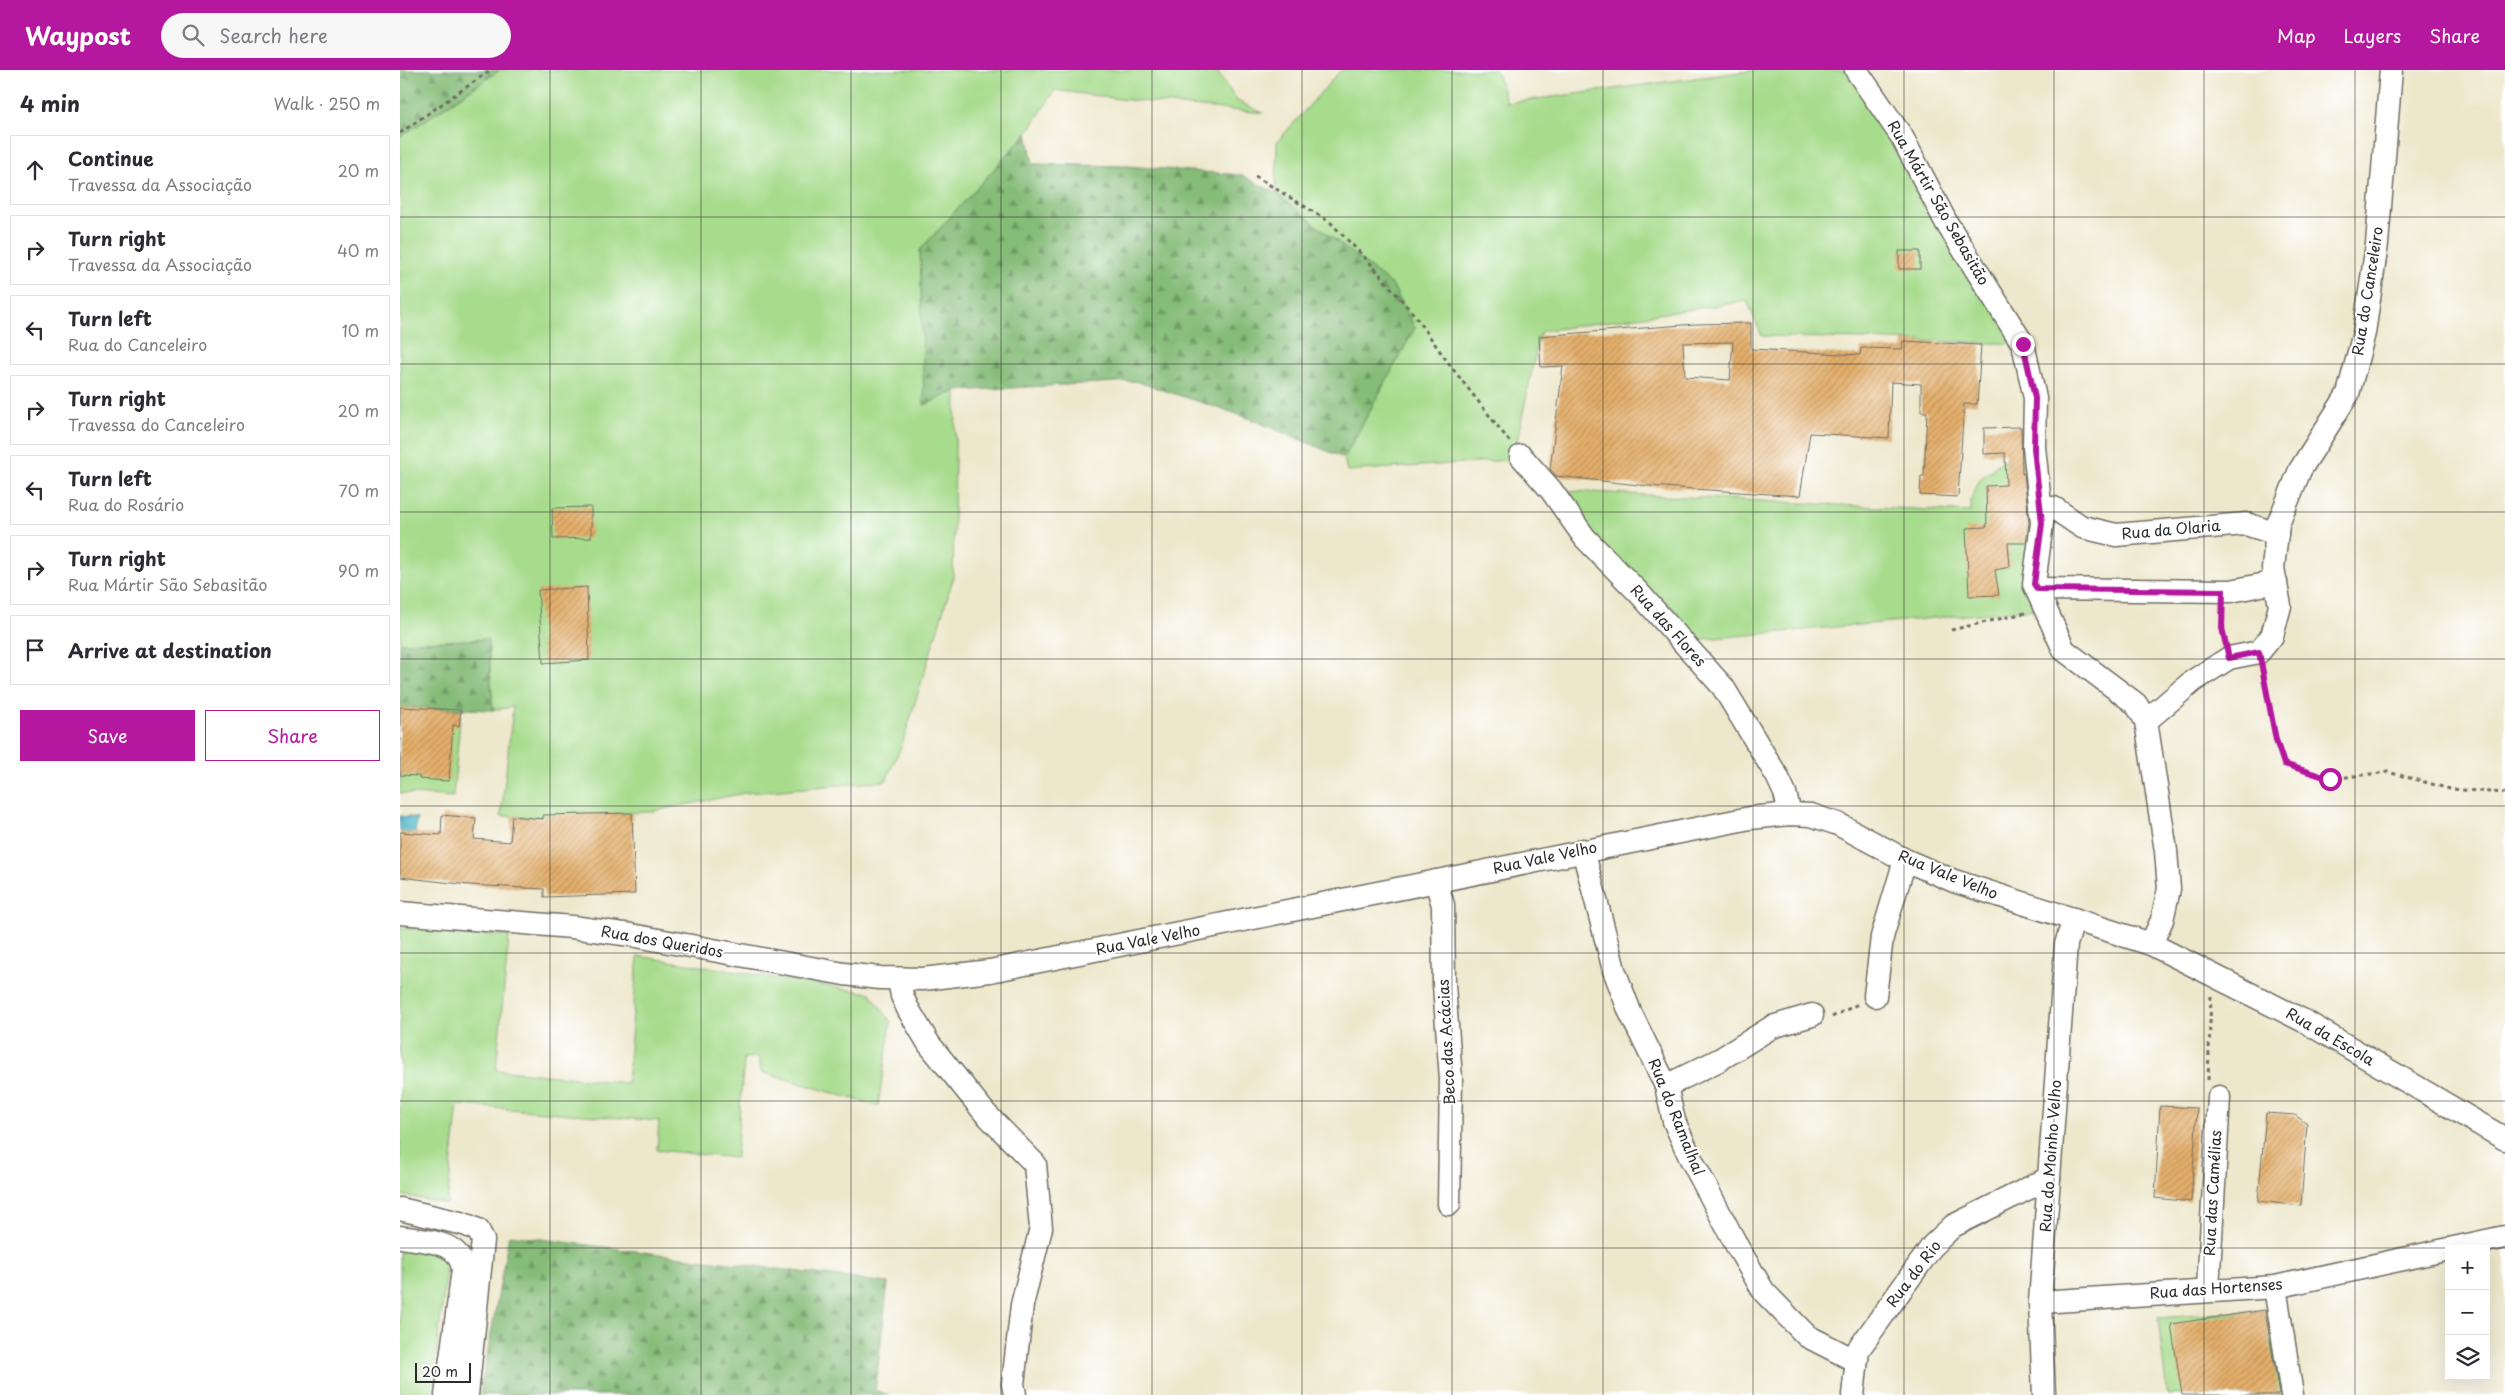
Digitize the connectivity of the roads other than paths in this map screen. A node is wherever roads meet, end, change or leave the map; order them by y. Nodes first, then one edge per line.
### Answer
1 (1856, 70) edge
2 (2391, 70) edge
3 (1521, 456) road end
4 (2040, 508) junction
5 (2277, 534) junction
6 (2276, 582) junction
7 (2041, 598) junction
8 (2146, 721) junction
9 (1790, 814) junction
10 (1583, 850) junction
11 (1906, 860) junction
12 (1436, 881) junction
13 (400, 913) edge
14 (2074, 919) junction
15 (2151, 944) junction
16 (923, 979) junction
17 (899, 980) junction
18 (1874, 996) road end
19 (1812, 1015) road end
20 (915, 1020) junction
21 (1666, 1086) junction
22 (2219, 1097) road end
23 (2505, 1139) edge
24 (2049, 1178) junction
25 (1449, 1204) dead end
26 (400, 1209) edge
27 (400, 1237) edge
28 (2505, 1237) edge
29 (2468, 1245) edge
30 (2445, 1250) edge
31 (2275, 1286) junction
32 (2208, 1289) junction
33 (2040, 1302) junction
34 (1856, 1361) junction
35 (446, 1395) edge
36 (467, 1395) edge
37 (1015, 1395) edge
38 (1853, 1395) edge
39 (2044, 1395) edge
40 (2292, 1395) edge

1 - 4 street, Rua Mártir São Sebasitão
2 - 5 street, Rua do Canceleiro
3 - 9 street, Rua das Flores
4 - 5 street, Rua da Olaria
4 - 7 street, Rua Mártir São Sebasitão
5 - 6 street, Rua do Canceleiro
6 - 7 street
6 - 8 street, Rua do Canceleiro
7 - 8 street, Rua Mártir São Sebasitão
8 - 15 street, Rua Mártir São Sebasitão
9 - 10 street, Rua Vale Velho
9 - 11 street, Rua Vale Velho
10 - 12 street, Rua Vale Velho
10 - 21 street, Rua do Ramalhal
11 - 14 street, Rua Vale Velho
11 - 18 street
12 - 16 street, Rua Vale Velho
12 - 25 street, Beco das Acácias
13 - 17 street, Rua dos Queridos
14 - 15 street, Rua Vale Velho
14 - 24 street, Rua do Moinho Velho
15 - 23 street, Rua da Escola
16 - 17 street, Rua dos Queridos
16 - 20 street
17 - 20 street
19 - 21 street
20 - 37 street
21 - 34 street, Rua do Ramalhal
22 - 32 street, Rua das Camélias
24 - 33 street, Rua do Moinho Velho
24 - 34 street, Rua do Rio
26 - 36 street
27 - 35 street
28 - 29 street, Rua das Hortenses
30 - 31 street, Rua das Hortenses
31 - 32 street, Rua das Hortenses
31 - 40 street
32 - 33 street, Rua das Hortenses
33 - 39 street, Rua do Moinho Velho
34 - 38 street, Rua do Rio

